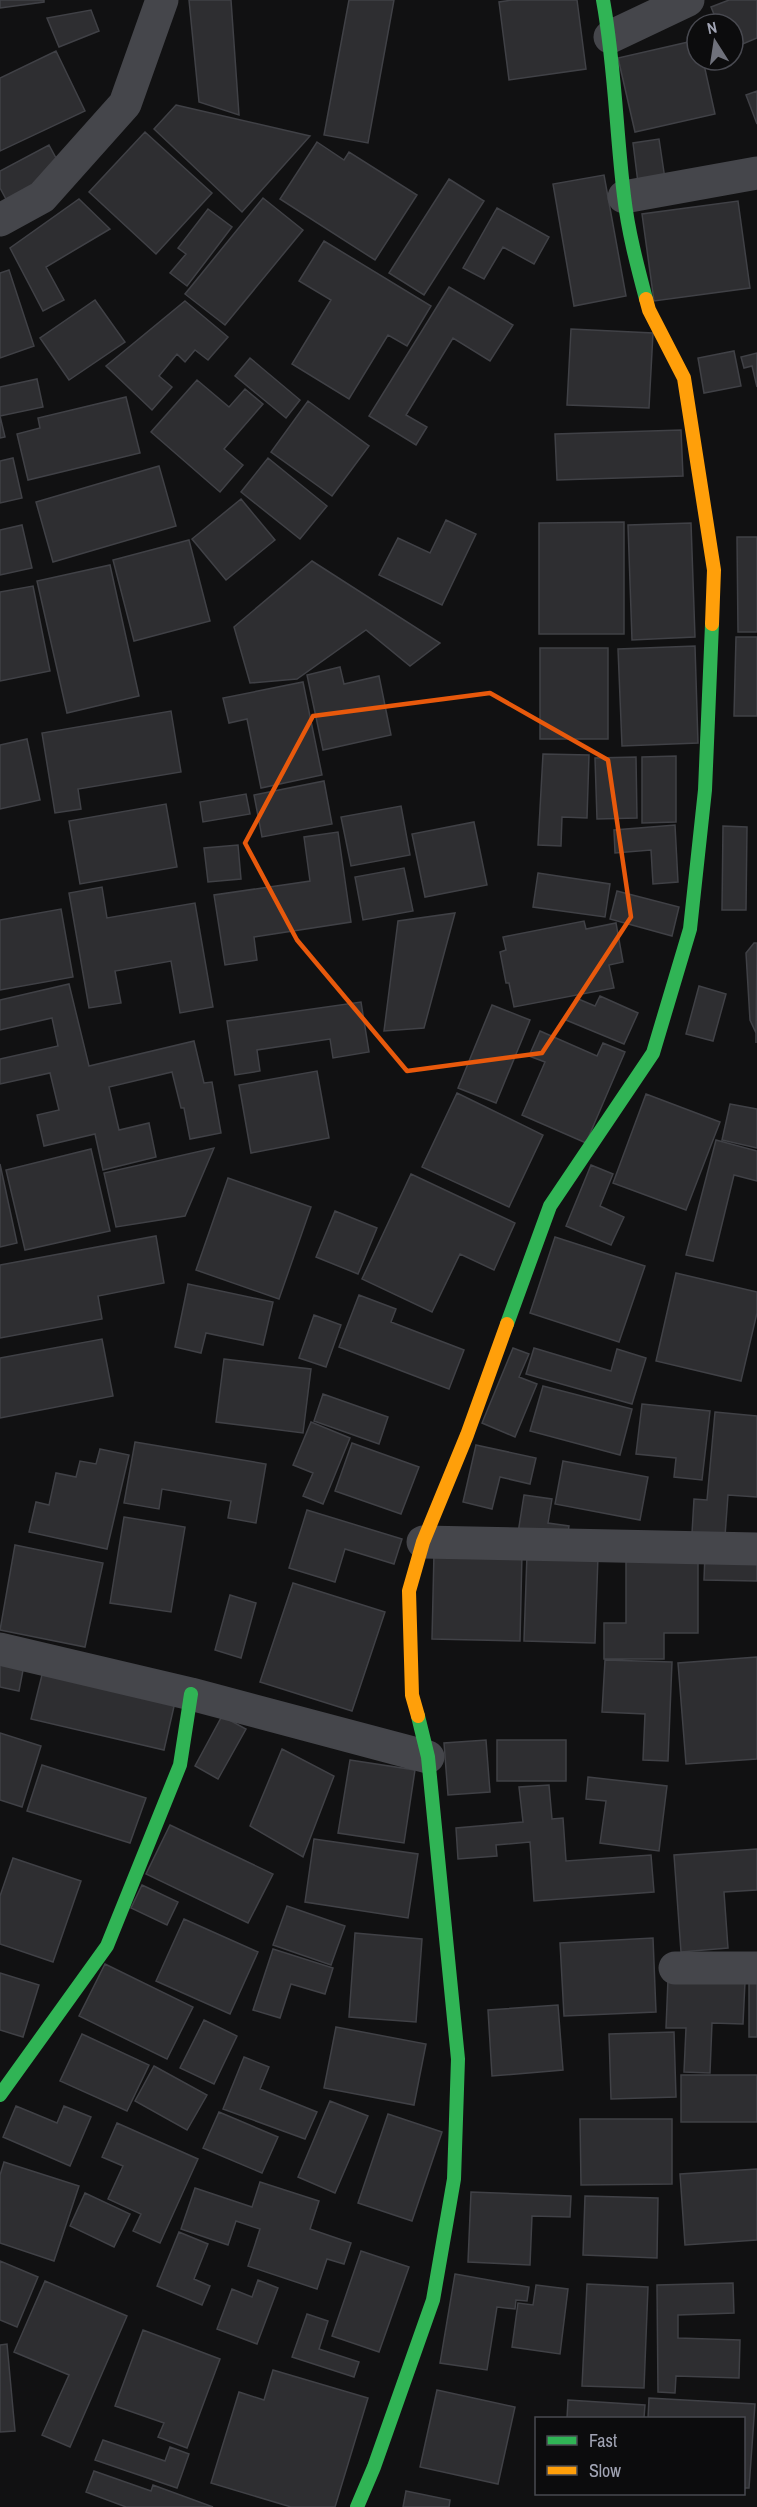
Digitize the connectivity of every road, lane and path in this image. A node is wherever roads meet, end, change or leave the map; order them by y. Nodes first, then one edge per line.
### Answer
1 (162, 0) edge
2 (603, 0) edge
3 (688, 0) edge
4 (609, 37) junction
5 (757, 173) edge
6 (624, 197) junction
7 (0, 220) edge
8 (423, 1542) junction
9 (757, 1549) edge
10 (0, 1649) edge
11 (191, 1694) junction
12 (428, 1757) junction
13 (675, 1968) dead end
14 (757, 1968) edge
15 (0, 2095) edge
16 (357, 2507) edge

1 - 7 street
2 - 4 street
3 - 4 street
4 - 6 street
5 - 6 street
6 - 8 street
8 - 9 street
8 - 12 street
10 - 11 street
11 - 12 street
11 - 15 street
12 - 16 street
13 - 14 street

